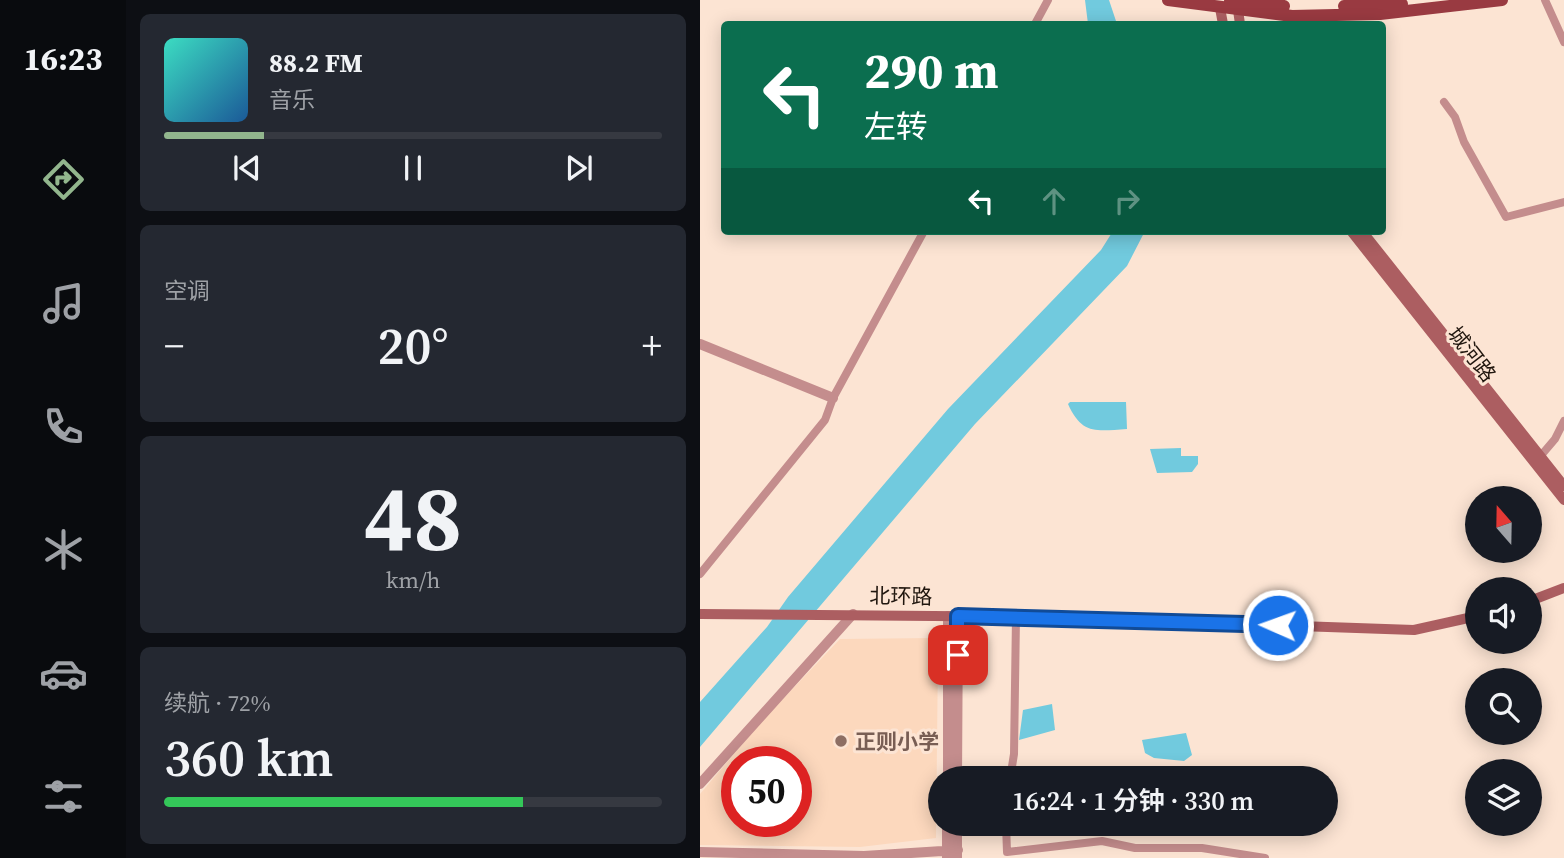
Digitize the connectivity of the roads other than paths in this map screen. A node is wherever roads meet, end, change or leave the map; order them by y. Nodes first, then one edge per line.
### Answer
1 (1048, 0) edge
2 (1168, 0) edge
3 (1448, 0) edge
4 (1502, 0) edge
5 (1545, 0) edge
6 (1229, 6) edge
7 (1037, 21) edge
8 (1238, 21) edge
9 (1564, 42) edge
10 (1444, 102) dead end
11 (1564, 202) edge
12 (922, 235) edge
13 (1354, 235) edge
14 (1365, 235) edge
15 (700, 344) edge
16 (833, 398) junction
17 (1564, 421) edge
18 (1537, 461) junction
19 (1564, 486) edge
20 (1564, 500) edge
21 (700, 574) edge
22 (1564, 588) edge
23 (1542, 596) edge
24 (700, 614) edge
25 (853, 614) junction
26 (953, 616) junction
27 (1016, 617) junction
28 (1465, 619) edge
29 (948, 766) edge
30 (957, 766) edge
31 (1012, 766) edge
32 (700, 784) edge
33 (949, 836) edge
34 (955, 836) edge
35 (1006, 836) edge
36 (700, 852) edge
37 (952, 854) edge
38 (1265, 858) edge

1 - 7 street
2 - 6 main road
3 - 6 main road
4 - 6 main road
5 - 9 street
6 - 8 main road
10 - 11 street
12 - 16 street
13 - 18 main road, 城河路
14 - 18 main road, 城河路
15 - 16 street
16 - 21 street
17 - 18 street
18 - 19 main road, 城河路
18 - 20 main road, 城河路
22 - 23 main road
24 - 25 main road, 北环路
25 - 26 main road, 北环路
25 - 32 street
26 - 27 main road, 北环路
26 - 29 street
26 - 30 street
27 - 28 main road, 北环路
27 - 31 street
33 - 37 street
34 - 37 street
35 - 38 street
36 - 37 street

